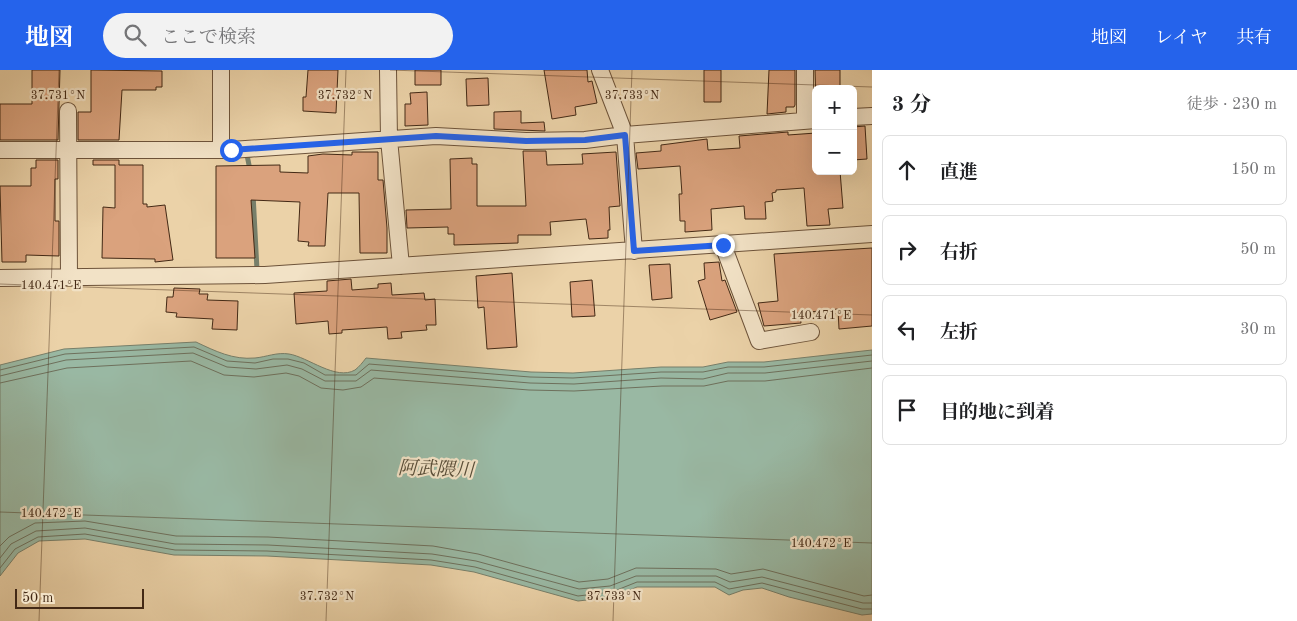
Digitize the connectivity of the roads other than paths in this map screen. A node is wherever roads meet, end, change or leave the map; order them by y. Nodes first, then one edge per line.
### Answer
1 (221, 70) edge
2 (388, 70) edge
3 (600, 70) edge
4 (805, 70) edge
5 (68, 110) dead end
6 (872, 116) edge
7 (857, 117) edge
8 (810, 120) edge
9 (625, 135) junction
10 (389, 139) junction
11 (0, 150) edge
12 (68, 150) junction
13 (221, 150) junction
14 (872, 234) edge
15 (723, 245) junction
16 (634, 251) junction
17 (401, 266) junction
18 (68, 277) junction
19 (0, 278) edge
20 (811, 332) dead end

1 - 13 street
2 - 10 street
3 - 9 street
4 - 8 street
5 - 12 street
6 - 7 street
8 - 9 street
9 - 10 street
9 - 16 street
10 - 13 street
10 - 17 street
11 - 12 street
12 - 13 street
12 - 18 street
14 - 15 street
15 - 16 street
15 - 20 street
16 - 17 street
17 - 18 street
18 - 19 street

